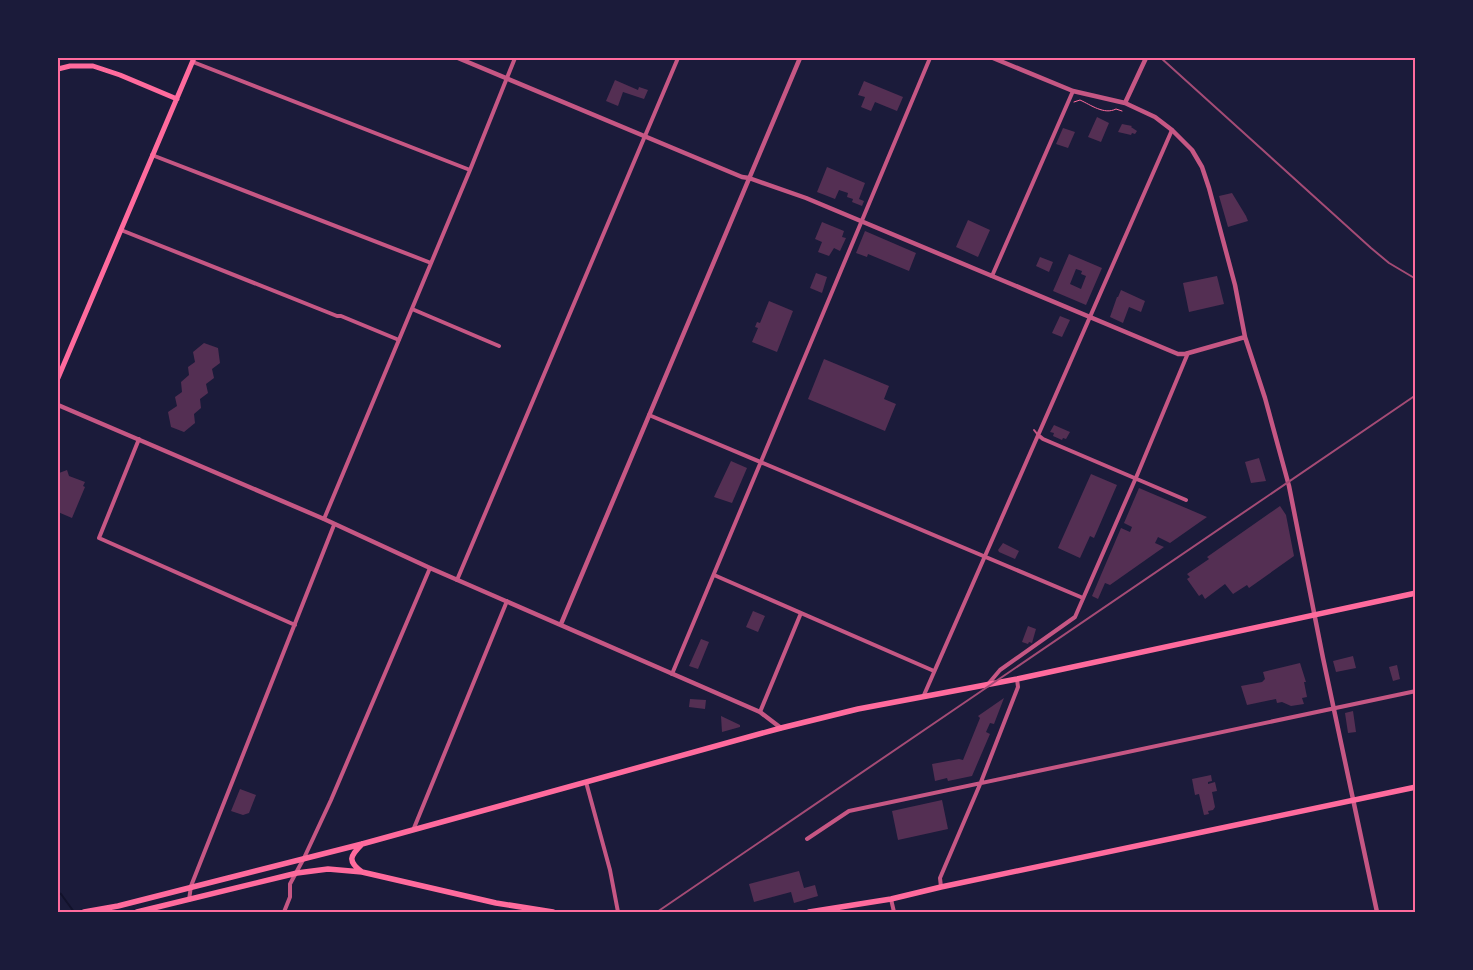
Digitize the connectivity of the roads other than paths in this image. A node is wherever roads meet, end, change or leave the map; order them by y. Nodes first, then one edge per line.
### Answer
1 (458, 58) edge
2 (515, 58) edge
3 (678, 58) edge
4 (800, 58) edge
5 (930, 58) edge
6 (993, 58) edge
7 (1146, 58) edge
8 (194, 60) edge
9 (58, 69) edge
10 (507, 77) junction
11 (1073, 91) junction
12 (176, 99) junction
13 (1125, 103) junction
14 (1172, 130) junction
15 (645, 136) junction
16 (152, 155) junction
17 (470, 170) junction
18 (749, 178) junction
19 (861, 222) junction
20 (121, 230) junction
21 (431, 263) junction
22 (992, 276) junction
23 (412, 309) junction
24 (1090, 316) junction
25 (1246, 337) junction
26 (399, 340) junction
27 (498, 346) dead end
28 (1188, 353) junction
29 (58, 378) edge
30 (58, 405) edge
31 (649, 415) junction
32 (1034, 430) dead end
33 (1038, 435) junction
34 (139, 439) junction
35 (761, 462) junction
36 (1136, 479) junction
37 (1186, 500) dead end
38 (324, 519) junction
39 (334, 525) junction
40 (985, 557) junction
41 (430, 568) junction
42 (714, 575) junction
43 (457, 580) junction
44 (1416, 593) edge
45 (1083, 598) junction
46 (507, 601) junction
47 (801, 613) junction
48 (1315, 616) junction
49 (561, 624) junction
50 (295, 625) junction
51 (934, 671) junction
52 (672, 674) junction
53 (1016, 679) junction
54 (989, 684) junction
55 (1416, 691) edge
56 (924, 695) junction
57 (1334, 709) junction
58 (760, 712) junction
59 (781, 728) junction
60 (586, 782) junction
61 (981, 782) junction
62 (1416, 787) edge
63 (1353, 800) junction
64 (414, 828) junction
65 (807, 838) dead end
66 (362, 844) junction
67 (304, 858) junction
68 (362, 872) junction
69 (297, 873) junction
70 (191, 886) junction
71 (941, 887) junction
72 (891, 899) junction
73 (189, 900) junction
74 (85, 912) edge
75 (136, 912) edge
76 (284, 912) edge
77 (553, 912) edge
78 (618, 912) edge
79 (809, 912) edge
80 (894, 912) edge
81 (1377, 912) edge

1 - 10 street
2 - 10 street
3 - 15 street
4 - 18 street
5 - 19 street
6 - 11 street
7 - 13 street
8 - 12 main road
8 - 17 street
9 - 12 main road
10 - 15 street
10 - 17 street
11 - 13 street
11 - 22 street
12 - 16 main road
13 - 14 street
14 - 24 street
14 - 25 street
15 - 18 street
15 - 43 street
16 - 20 main road
16 - 21 street
17 - 21 street
18 - 19 street
18 - 31 street
19 - 22 street
19 - 35 street
20 - 26 street
20 - 29 main road
21 - 23 street
22 - 24 street
23 - 26 street
23 - 27 street
24 - 28 street
24 - 33 street
25 - 28 street
25 - 48 street
26 - 38 street
28 - 36 street
30 - 34 street
31 - 35 street
31 - 49 street
32 - 33 lane
33 - 36 street
33 - 40 street
34 - 38 street
34 - 50 street
35 - 40 street
35 - 42 street
36 - 37 street
36 - 45 street
38 - 39 street
39 - 41 street
39 - 50 street
40 - 45 street
40 - 51 street
41 - 43 street
41 - 67 street
42 - 47 street
42 - 52 street
43 - 46 street
44 - 48 main road
45 - 54 street
46 - 49 street
46 - 64 street
47 - 51 street
47 - 58 street
48 - 53 main road
48 - 57 street
49 - 52 street
50 - 70 street
51 - 56 street
52 - 58 street
53 - 54 main road
53 - 61 street
54 - 56 main road
55 - 57 street
56 - 59 main road
57 - 61 street
57 - 63 street
58 - 59 street
59 - 60 main road
60 - 64 main road
60 - 78 street
61 - 65 street
61 - 71 street
62 - 63 main road
63 - 71 main road
63 - 81 street
64 - 66 main road
66 - 67 main road
66 - 68 main road
67 - 69 street
67 - 70 main road
68 - 69 main road
68 - 77 main road
69 - 73 main road
69 - 76 street
70 - 73 street
70 - 74 main road
71 - 72 main road
72 - 79 main road
72 - 80 street
73 - 75 main road

